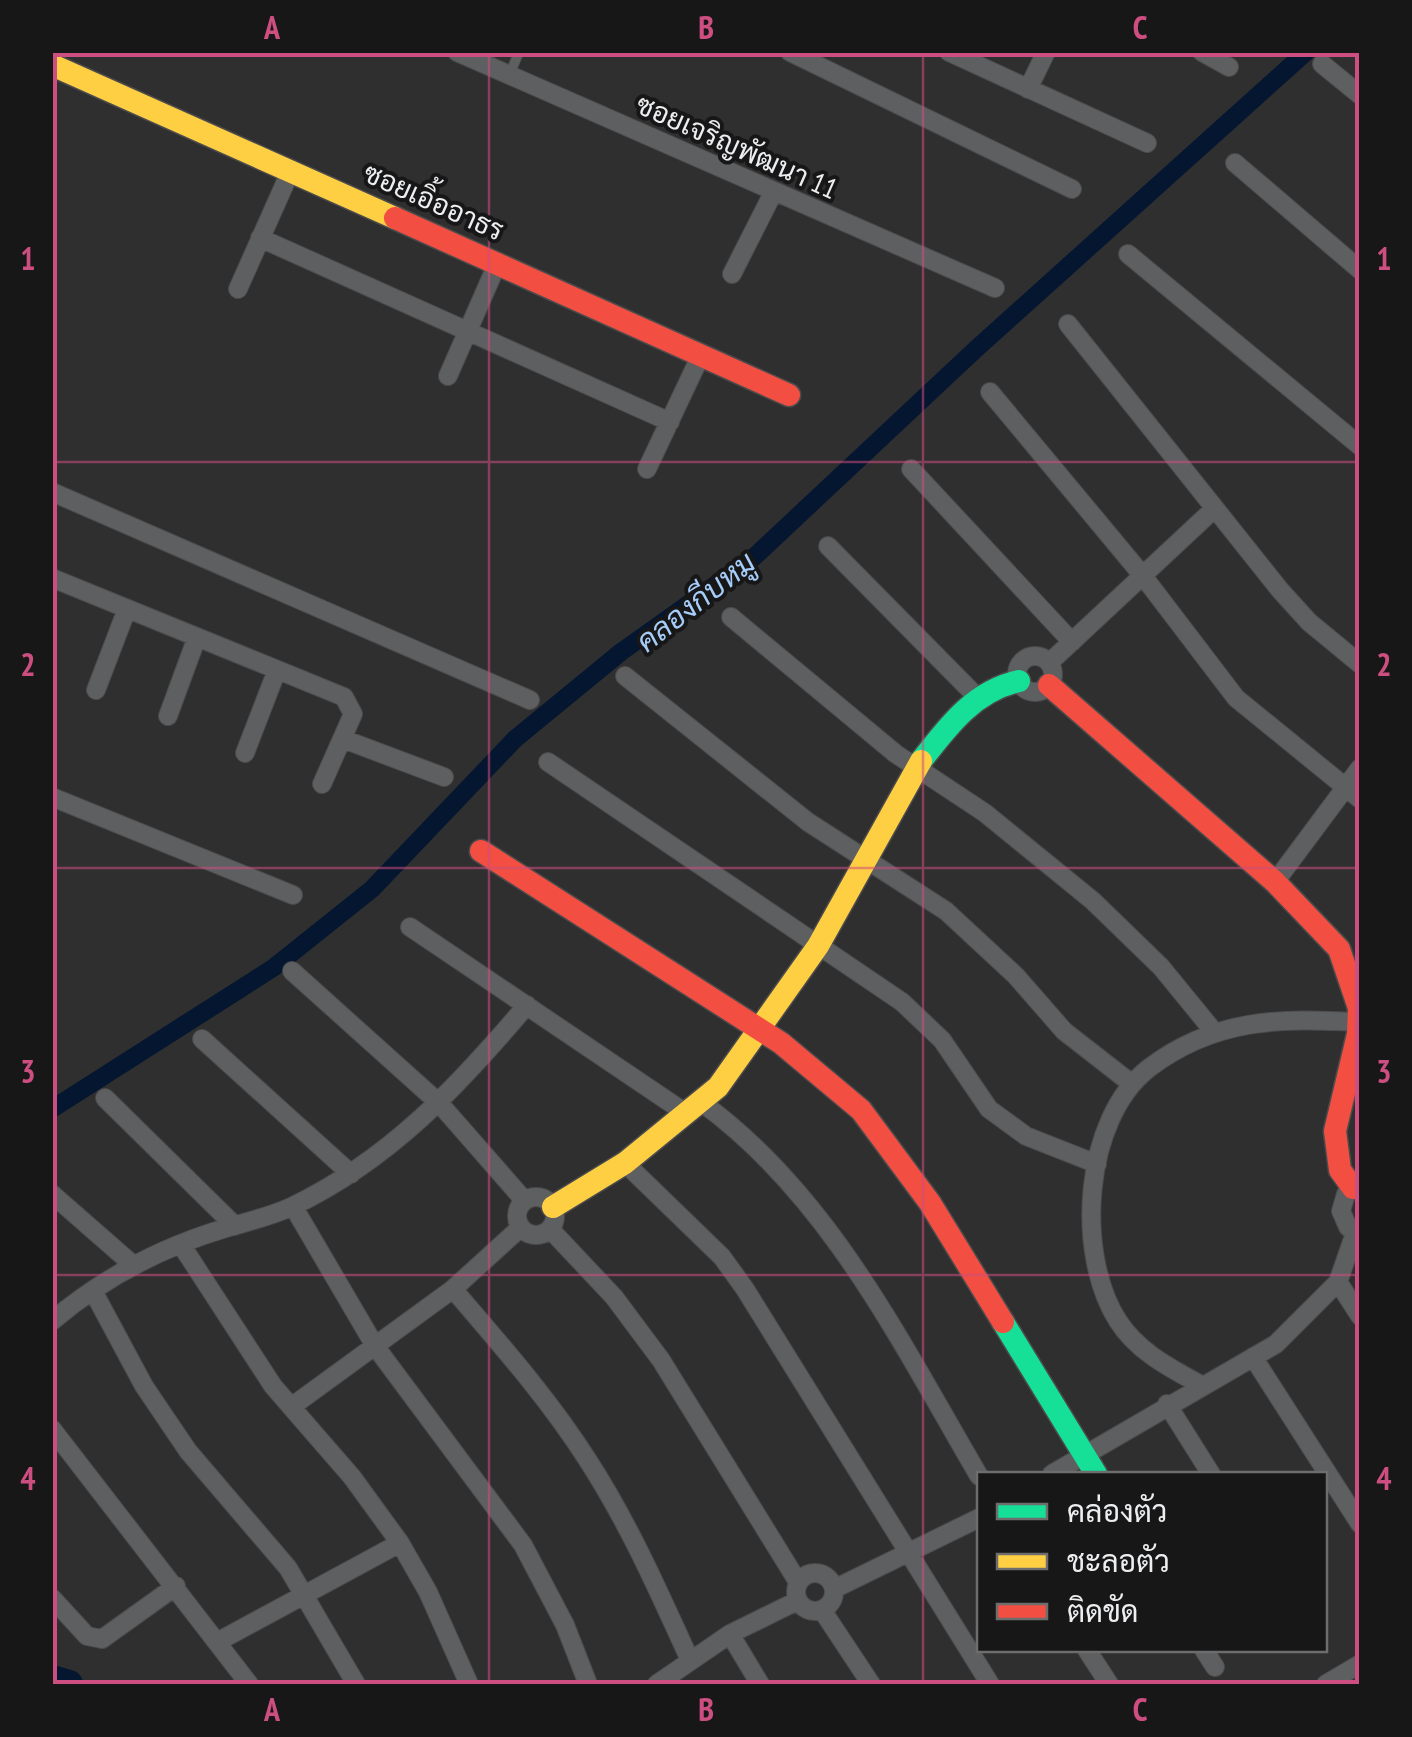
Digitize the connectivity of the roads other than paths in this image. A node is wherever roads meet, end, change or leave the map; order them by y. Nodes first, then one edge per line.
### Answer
1 (457, 52) edge
2 (518, 52) edge
3 (790, 52) edge
4 (949, 52) edge
5 (1046, 52) edge
6 (1202, 52) edge
7 (1322, 64) dead end
8 (52, 65) edge
9 (1229, 67) dead end
10 (510, 76) junction
11 (1028, 89) junction
12 (1360, 95) edge
13 (1148, 143) dead end
14 (1235, 164) dead end
15 (290, 170) junction
16 (1072, 189) dead end
17 (773, 194) junction
18 (260, 238) junction
19 (1128, 254) dead end
20 (498, 262) junction
21 (1360, 270) edge
22 (732, 274) dead end
23 (995, 288) dead end
24 (238, 289) dead end
25 (1068, 324) dead end
26 (468, 329) junction
27 (701, 355) junction
28 (448, 376) dead end
29 (990, 392) dead end
30 (790, 396) dead end
31 (670, 422) junction
32 (1360, 446) edge
33 (647, 469) dead end
34 (911, 470) dead end
35 (52, 492) edge
36 (1214, 509) junction
37 (828, 546) dead end
38 (1143, 576) junction
39 (52, 578) edge
40 (128, 609) junction
41 (731, 617) dead end
42 (197, 638) junction
43 (1072, 642) junction
44 (1360, 664) edge
45 (277, 670) junction
46 (1049, 674) junction
47 (626, 676) dead end
48 (1019, 681) junction
49 (96, 690) dead end
50 (979, 699) junction
51 (530, 700) dead end
52 (168, 716) dead end
53 (344, 739) junction
54 (245, 753) dead end
55 (548, 762) dead end
56 (916, 768) junction
57 (1360, 768) edge
58 (444, 778) dead end
59 (322, 784) dead end
60 (1353, 793) edge
61 (52, 797) edge
62 (481, 851) dead end
63 (865, 860) junction
64 (1276, 882) junction
65 (294, 895) dead end
66 (410, 927) dead end
67 (818, 946) junction
68 (292, 971) dead end
69 (527, 1005) junction
70 (1358, 1022) edge
71 (761, 1031) junction
72 (1215, 1032) junction
73 (202, 1038) dead end
74 (1132, 1084) junction
75 (105, 1098) dead end
76 (440, 1104) junction
77 (694, 1108) junction
78 (624, 1163) junction
79 (1097, 1164) junction
80 (350, 1174) junction
81 (1356, 1187) edge
82 (52, 1194) edge
83 (524, 1200) junction
84 (293, 1206) junction
85 (552, 1218) junction
86 (235, 1226) junction
87 (520, 1228) junction
88 (1357, 1233) edge
89 (182, 1246) junction
90 (132, 1264) junction
91 (1338, 1282) junction
92 (453, 1289) junction
93 (93, 1291) junction
94 (1360, 1316) edge
95 (52, 1322) edge
96 (376, 1346) junction
97 (1253, 1357) junction
98 (1201, 1385) junction
99 (1167, 1404) junction
100 (290, 1407) junction
101 (52, 1429) edge
102 (1090, 1464) edge
103 (978, 1472) edge
104 (1060, 1472) edge
105 (1210, 1472) edge
106 (1327, 1472) edge
107 (1327, 1472) edge
108 (977, 1519) edge
109 (1360, 1524) edge
110 (400, 1543) junction
111 (910, 1552) junction
112 (176, 1586) junction
113 (834, 1589) junction
114 (798, 1591) junction
115 (304, 1593) junction
116 (52, 1598) edge
117 (822, 1610) junction
118 (730, 1634) junction
119 (219, 1641) junction
120 (1088, 1652) edge
121 (1205, 1652) edge
122 (690, 1658) junction
123 (1360, 1664) edge
124 (1214, 1667) dead end
125 (250, 1684) edge
126 (356, 1684) edge
127 (469, 1684) edge
128 (588, 1684) edge
129 (657, 1684) edge
130 (760, 1684) edge
131 (872, 1684) edge
132 (990, 1684) edge
133 (1109, 1684) edge
134 (1326, 1684) edge

1 - 10 street, ซอยเจริญพัฒนา 11
2 - 10 lane
3 - 16 street
4 - 11 street
5 - 11 street
6 - 9 street
7 - 12 street
8 - 15 street, ซอยเอิ้ออาธร
10 - 17 street, ซอยเจริญพัฒนา 11
11 - 13 street
14 - 21 street
15 - 18 street
15 - 20 street, ซอยเอิ้ออาธร
17 - 22 street
17 - 23 street, ซอยเจริญพัฒนา 11
18 - 24 street
18 - 26 street
19 - 32 street
20 - 26 street
20 - 27 street, ซอยเอิ้ออาธร
25 - 36 street
26 - 28 street
26 - 31 street
27 - 30 street, ซอยเอิ้ออาธร
27 - 31 street
29 - 38 street
31 - 33 street
34 - 43 street
35 - 51 street
36 - 38 street
36 - 44 street
37 - 50 street
38 - 43 street
38 - 60 street
39 - 40 street
40 - 42 street
40 - 49 street
41 - 56 street
42 - 45 street
42 - 52 street
43 - 46 street
45 - 53 street
45 - 54 street
46 - 48 street
46 - 48 street
46 - 64 street
47 - 63 street
48 - 50 street
50 - 56 street
53 - 58 street
53 - 59 street
55 - 67 street
56 - 63 street
56 - 72 street
57 - 60 street
60 - 64 street
61 - 65 street
62 - 71 street
63 - 67 street
63 - 74 street
64 - 70 street
66 - 69 street
67 - 71 street
67 - 79 street
68 - 76 street
69 - 76 street
69 - 77 street
70 - 72 street
70 - 81 street
71 - 77 street
71 - 102 street
72 - 74 street
73 - 80 street
74 - 79 street
75 - 86 street
76 - 80 street
76 - 83 street
77 - 78 street
77 - 103 street
78 - 85 street
78 - 111 street
79 - 98 street
80 - 84 street
81 - 88 street
82 - 90 street
83 - 85 street
83 - 87 street
84 - 86 street
84 - 96 street
85 - 87 street
85 - 114 street
86 - 89 street
87 - 92 street
88 - 91 street
89 - 90 street
89 - 100 street
90 - 93 street
91 - 94 street
91 - 97 street
92 - 96 street
92 - 122 street
93 - 95 street
93 - 115 street
96 - 100 street
96 - 128 street
97 - 98 street
97 - 107 street
98 - 99 street
99 - 102 street
99 - 105 street
100 - 110 street
101 - 112 street
102 - 104 street
106 - 109 street
108 - 111 street
110 - 115 street
110 - 127 street
111 - 113 street
111 - 132 street
112 - 116 street
112 - 119 street
113 - 114 street
113 - 117 street
114 - 117 street
114 - 118 street
115 - 119 street
115 - 126 street
117 - 131 street
118 - 122 street
118 - 130 street
119 - 125 street
120 - 133 street
121 - 124 street
122 - 129 street
123 - 134 street

